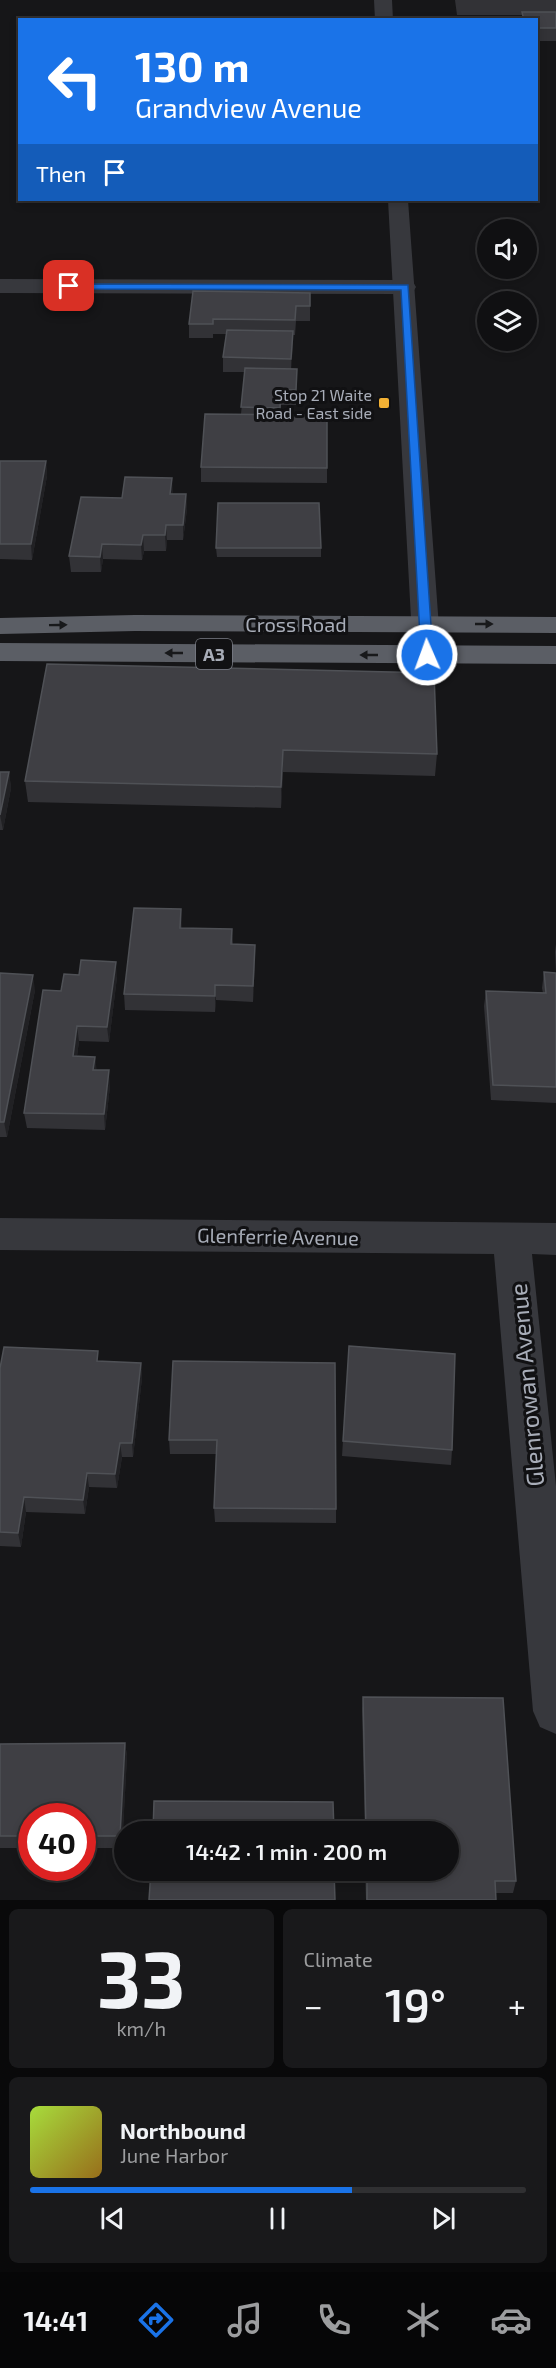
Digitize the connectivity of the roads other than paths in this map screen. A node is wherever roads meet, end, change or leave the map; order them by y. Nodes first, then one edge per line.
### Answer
1 (383, 0) edge
2 (384, 18) edge
3 (398, 201) edge
4 (0, 286) edge
5 (405, 287) junction
6 (426, 624) junction
7 (556, 625) edge
8 (0, 626) edge
9 (0, 652) edge
10 (427, 655) junction
11 (556, 655) edge
12 (0, 1234) edge
13 (512, 1239) junction
14 (556, 1239) edge
15 (556, 1711) edge

1 - 2 street
3 - 5 street
4 - 5 street
5 - 6 street
6 -> 7 highway, Cross Road / A3
8 -> 6 highway, Cross Road / A3
6 - 10 street
10 -> 9 highway, Cross Road / A3
10 - 11 highway, Cross Road / A3
12 - 13 street, Glenferrie Avenue
13 - 14 street, Glenferrie Avenue
13 - 15 street, Glenrowan Avenue

